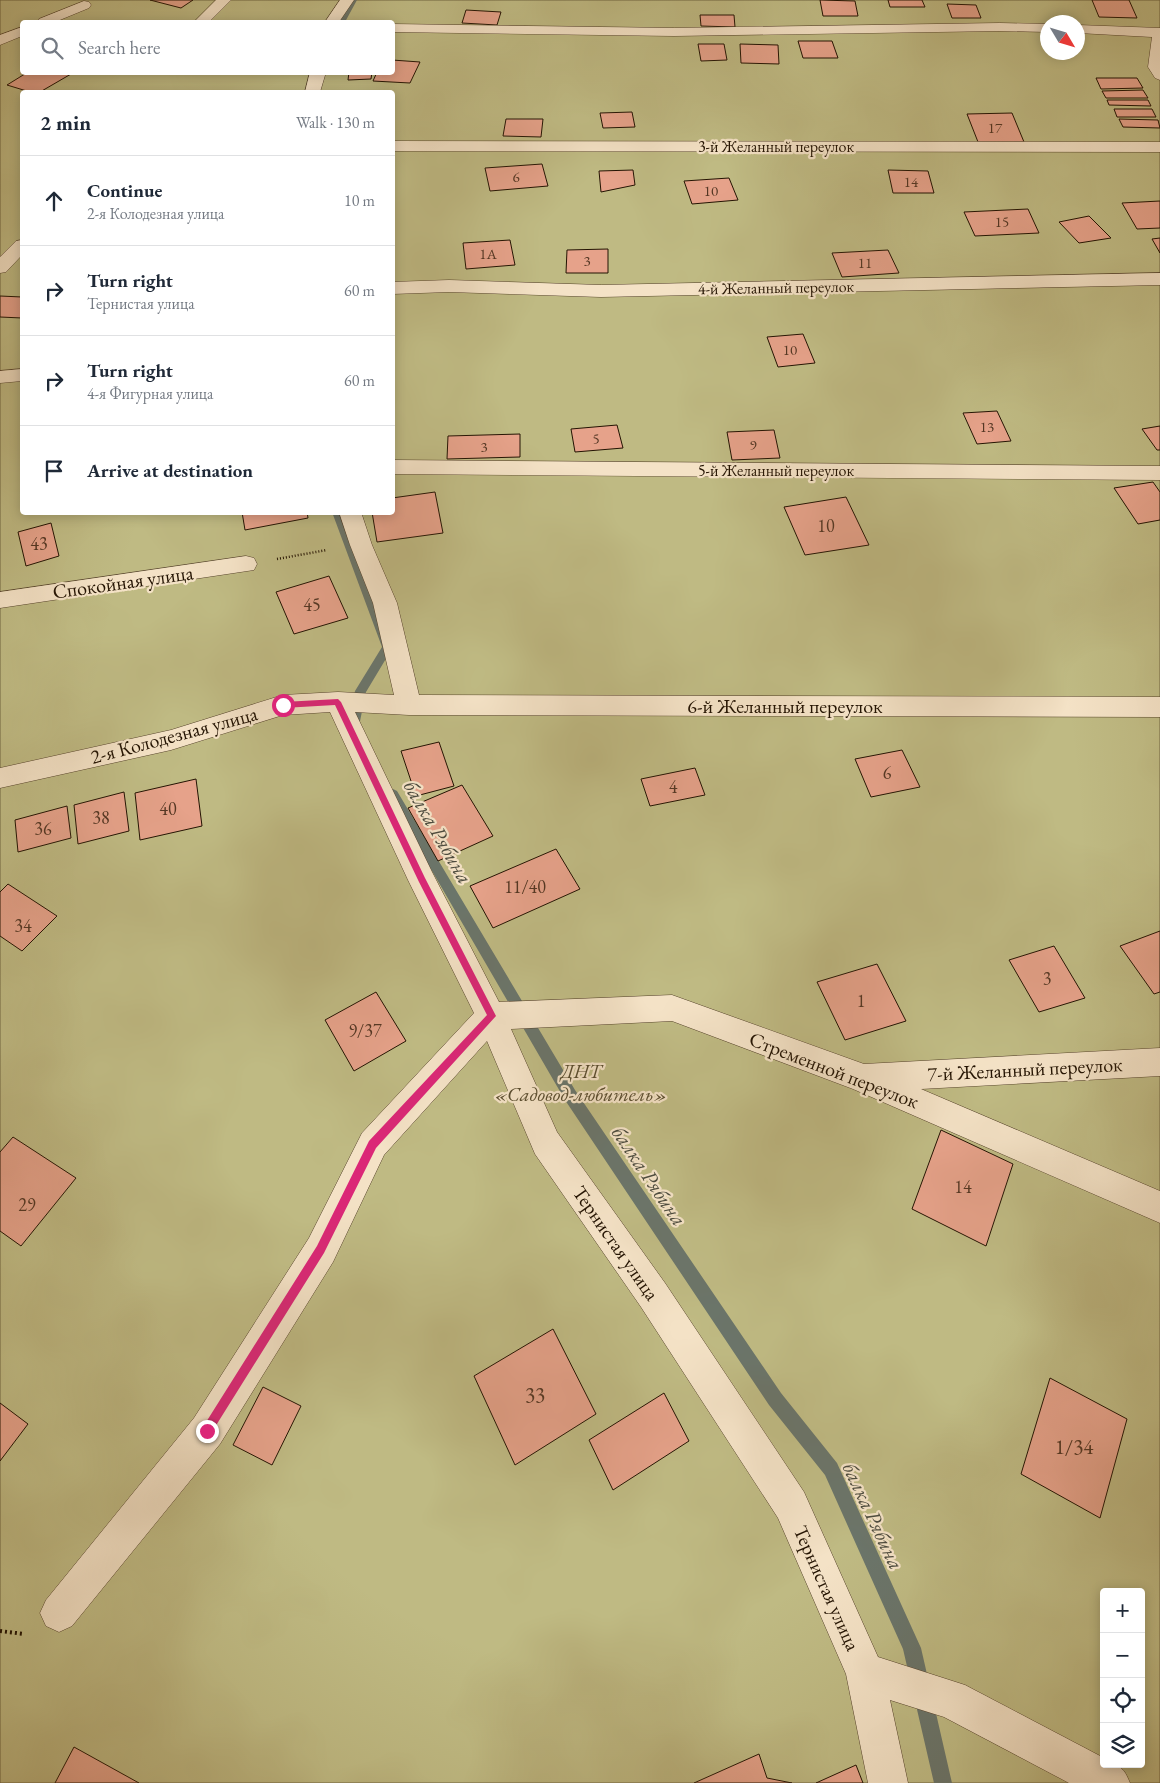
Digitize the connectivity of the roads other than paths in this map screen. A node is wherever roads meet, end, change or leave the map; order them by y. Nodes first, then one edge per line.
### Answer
1 (224, 0) edge
2 (347, 0) edge
3 (84, 5) dead end
4 (49, 20) edge
5 (203, 20) edge
6 (333, 20) edge
7 (395, 28) edge
8 (1040, 28) edge
9 (1085, 29) edge
10 (20, 32) edge
11 (1159, 32) edge
12 (0, 41) edge
13 (317, 75) edge
14 (1160, 75) edge
15 (314, 90) edge
16 (395, 146) edge
17 (1160, 147) edge
18 (20, 247) edge
19 (0, 268) edge
20 (1160, 278) edge
21 (395, 288) edge
22 (20, 375) edge
23 (0, 377) edge
24 (395, 467) edge
25 (1160, 473) edge
26 (351, 515) edge
27 (246, 564) road end
28 (0, 600) edge
29 (338, 702) junction
30 (410, 705) junction
31 (1160, 707) edge
32 (0, 778) edge
33 (492, 1016) junction
34 (1160, 1062) edge
35 (860, 1077) junction
36 (1160, 1207) edge
37 (60, 1614) dead end
38 (865, 1673) junction
39 (888, 1783) edge
40 (1110, 1783) edge

1 - 5 street
2 - 6 street
3 - 4 street
7 - 8 street
9 - 11 street
10 - 12 street
11 - 14 street
13 - 15 street
16 - 17 street, 3-й Желанный переулок
18 - 19 street
20 - 21 street, 4-й Желанный переулок
22 - 23 street
24 - 25 street, 5-й Желанный переулок
26 - 30 street
27 - 28 street, Спокойная улица
29 - 30 street, 2-я Колодезная улица
29 - 32 street, 2-я Колодезная улица
29 - 33 street, Тернистая улица
30 - 31 street, 6-й Желанный переулок
33 - 35 street, Стременной переулок
33 - 37 street
33 - 38 street, Тернистая улица
34 - 35 street, 7-й Желанный переулок
35 - 36 street, Стременной переулок
38 - 39 street, Тернистая улица
38 - 40 street

